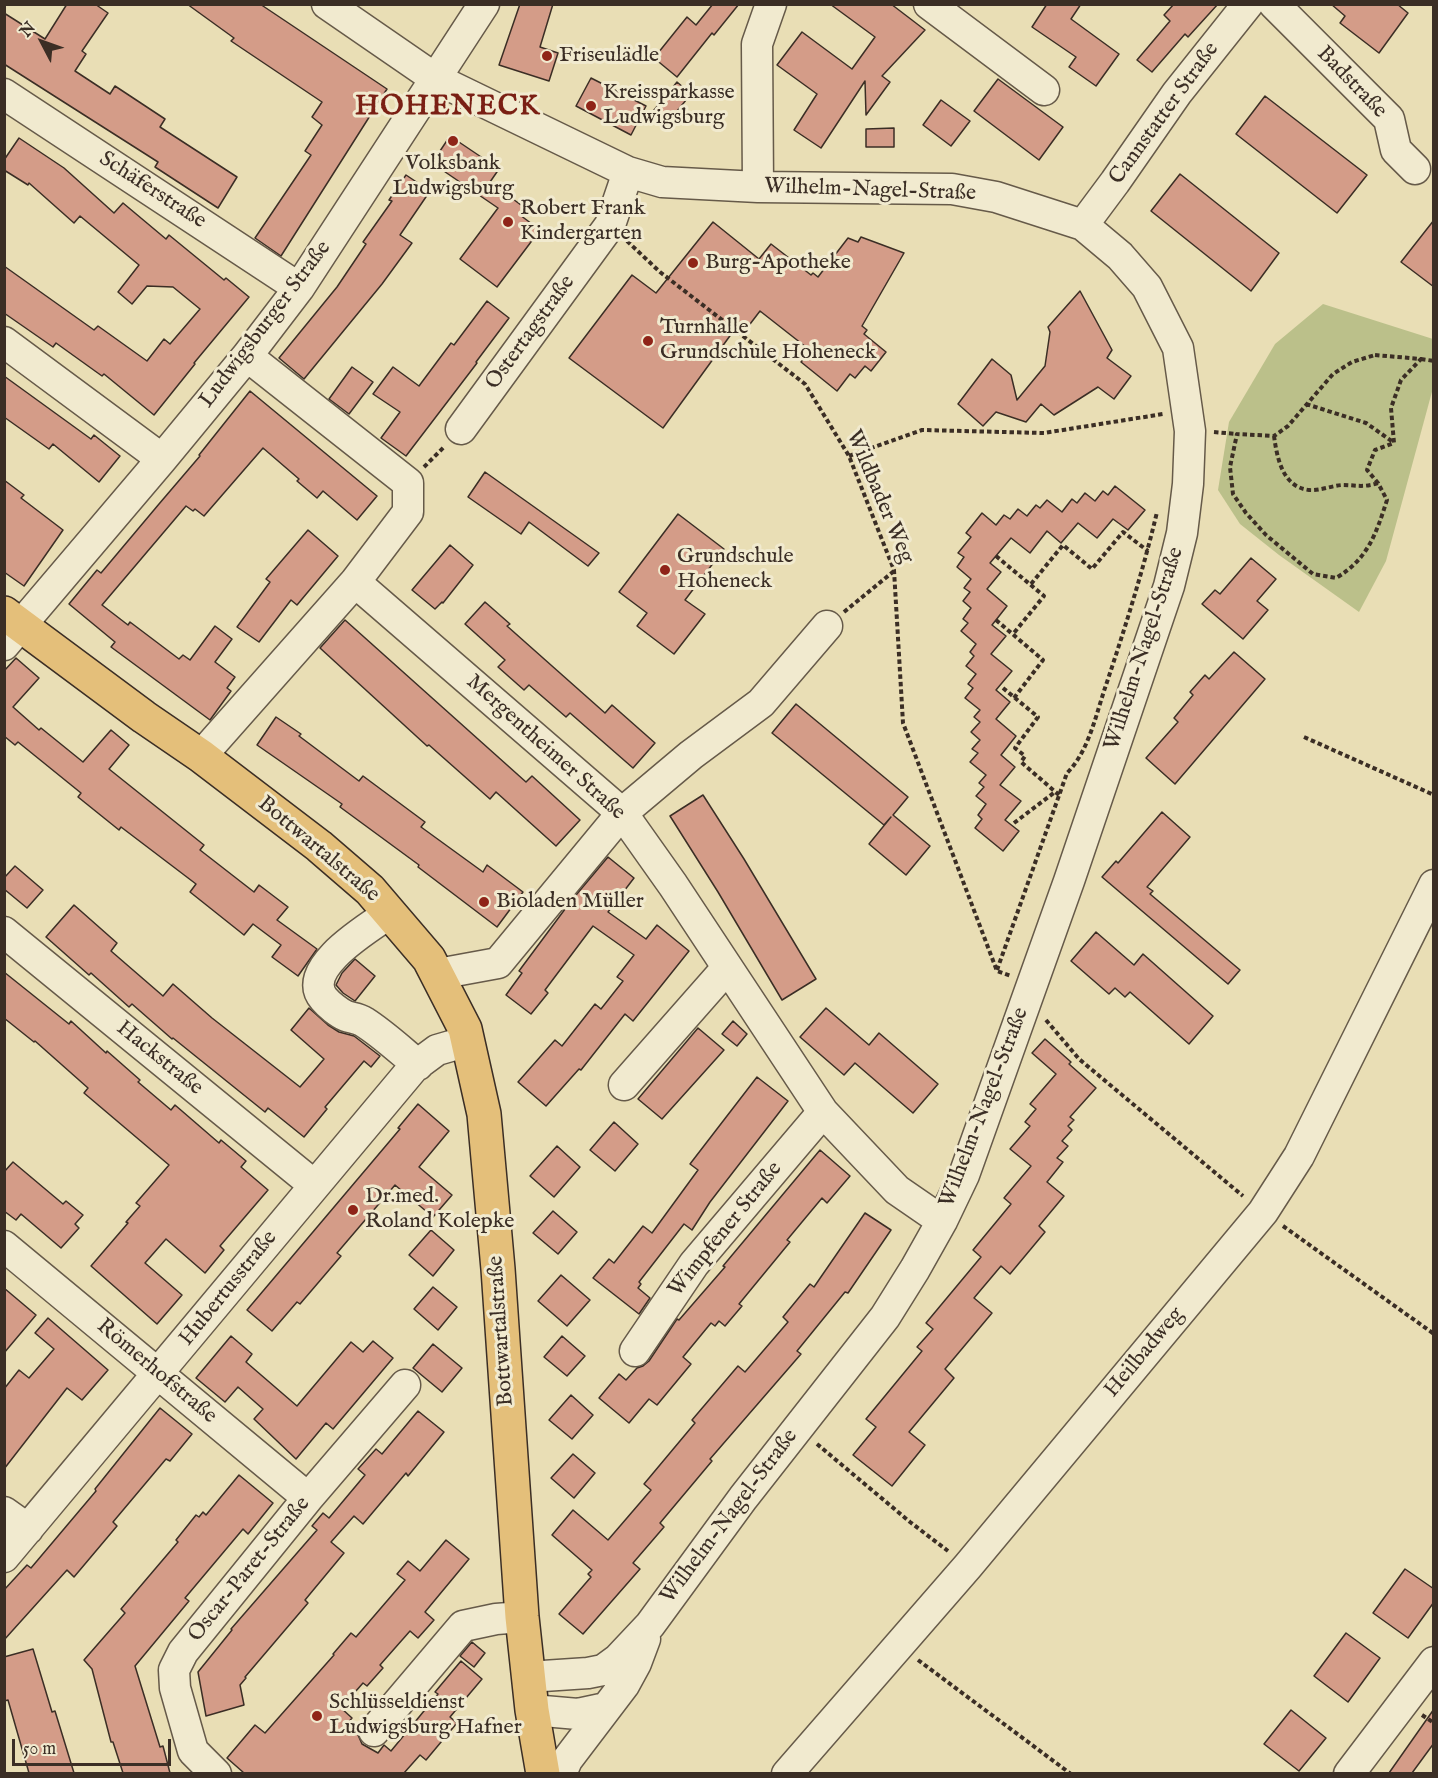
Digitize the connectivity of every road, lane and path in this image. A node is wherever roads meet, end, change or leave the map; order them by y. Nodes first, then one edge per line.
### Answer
1 (327, 4) edge
2 (484, 4) edge
3 (771, 4) edge
4 (928, 4) edge
5 (1248, 4) edge
6 (1274, 4) edge
7 (436, 79) junction
8 (1044, 90) dead end
9 (4, 94) edge
10 (1414, 169) dead end
11 (628, 172) junction
12 (758, 187) junction
13 (610, 225) junction
14 (1083, 225) junction
15 (299, 288) junction
16 (4, 342) edge
17 (247, 356) junction
18 (1421, 359) junction
19 (1434, 361) edge
20 (1306, 404) junction
21 (1169, 413) dead end
22 (461, 429) joint
23 (1274, 436) junction
24 (1394, 443) junction
25 (849, 456) junction
26 (162, 459) junction
27 (408, 483) junction
28 (1378, 483) junction
29 (1159, 505) dead end
30 (1148, 551) junction
31 (996, 556) dead end
32 (894, 570) junction
33 (355, 582) junction
34 (1031, 584) junction
35 (996, 620) dead end
36 (827, 626) joint
37 (10, 628) edge
38 (1013, 634) junction
39 (1003, 688) dead end
40 (1014, 698) junction
41 (1304, 736) dead end
42 (201, 756) junction
43 (1055, 792) junction
44 (1059, 795) junction
45 (1434, 795) edge
46 (622, 813) junction
47 (1014, 823) dead end
48 (1434, 885) edge
49 (390, 913) junction
50 (4, 932) edge
51 (728, 968) junction
52 (997, 971) junction
53 (438, 974) junction
54 (1036, 998) junction
55 (468, 1041) junction
56 (418, 1065) junction
57 (624, 1085) dead end
58 (823, 1112) junction
59 (314, 1185) junction
60 (1263, 1212) junction
61 (942, 1221) junction
62 (4, 1246) edge
63 (1434, 1334) edge
64 (635, 1351) dead end
65 (159, 1374) junction
66 (405, 1385) dead end
67 (797, 1427) junction
68 (308, 1498) junction
69 (16, 1521) edge
70 (4, 1557) edge
71 (968, 1566) junction
72 (522, 1617) junction
73 (650, 1625) junction
74 (898, 1645) junction
75 (1434, 1662) edge
76 (528, 1677) junction
77 (606, 1708) junction
78 (532, 1710) junction
79 (374, 1731) dead end
80 (216, 1773) edge
81 (543, 1773) edge
82 (561, 1773) edge
83 (787, 1773) edge
84 (1071, 1773) edge
85 (1349, 1773) edge

1 - 7 street, Wilhelm-Nagel-Straße
2 - 7 street, Ludwigsburger Straße
3 - 12 street
4 - 8 street
5 - 14 street, Cannstatter Straße
6 - 10 street, Badstraße
7 - 11 street, Wilhelm-Nagel-Straße
7 - 15 street, Ludwigsburger Straße
9 - 15 street, Schäferstraße
11 - 12 street, Wilhelm-Nagel-Straße
11 - 13 street, Ostertagstraße
12 - 14 street, Wilhelm-Nagel-Straße
13 - 22 street, Ostertagstraße
13 - 25 path, Wildbader Weg
14 - 54 street, Wilhelm-Nagel-Straße
15 - 17 street, Ludwigsburger Straße
16 - 26 street
17 - 26 street, Ludwigsburger Straße
17 - 27 street
18 - 19 path
18 - 20 path
18 - 24 path
20 - 23 path
20 - 24 path
21 - 25 path
22 - 27 path
23 - 28 path
23 - 28 path
24 - 28 path
25 - 32 path, Wildbader Weg
26 - 37 street, Ludwigsburger Straße
27 - 33 street
29 - 30 path
30 - 34 path
30 - 44 path
31 - 34 path
32 - 36 path
32 - 52 path, Wildbader Weg
33 - 42 street
33 - 46 street, Mergentheimer Straße
34 - 38 path
35 - 38 path
36 - 46 street
37 - 42 main road, Bottwartalstraße
38 - 40 path
39 - 40 path
40 - 43 path
41 - 45 path
42 - 49 main road, Bottwartalstraße
43 - 44 path
43 - 47 path
44 - 52 path
46 - 51 street, Mergentheimer Straße
46 - 53 street
48 - 60 street, Heilbadweg
49 - 53 main road, Bottwartalstraße
49 - 56 street
50 - 59 street, Hackstraße
51 - 57 street
51 - 58 street, Mergentheimer Straße
52 - 54 path
53 - 55 main road, Bottwartalstraße
54 - 60 path
54 - 61 street, Wilhelm-Nagel-Straße
55 - 56 street, Hubertusstraße
55 - 72 main road, Bottwartalstraße
56 - 59 street, Hubertusstraße
58 - 61 street, Mergentheimer Straße
58 - 64 street, Wimpfener Straße
59 - 65 street, Hubertusstraße
60 - 63 path
60 - 71 street, Heilbadweg
61 - 67 street, Wilhelm-Nagel-Straße
62 - 65 street, Römerhofstraße
65 - 68 street, Römerhofstraße
65 - 69 street, Hubertusstraße
66 - 68 street, Oscar-Paret-Straße
67 - 71 path
67 - 73 street, Wilhelm-Nagel-Straße
68 - 80 street, Oscar-Paret-Straße
69 - 70 street, Hubertusstraße
71 - 74 street, Heilbadweg
72 - 76 main road, Bottwartalstraße
72 - 79 street
73 - 76 street, Wilhelm-Nagel-Straße
73 - 77 street, Wilhelm-Nagel-Straße
74 - 83 street, Heilbadweg
74 - 84 path
75 - 85 street
76 - 78 main road, Bottwartalstraße
77 - 78 street
77 - 82 street, Wilhelm-Nagel-Straße
78 - 81 main road, Bottwartalstraße

